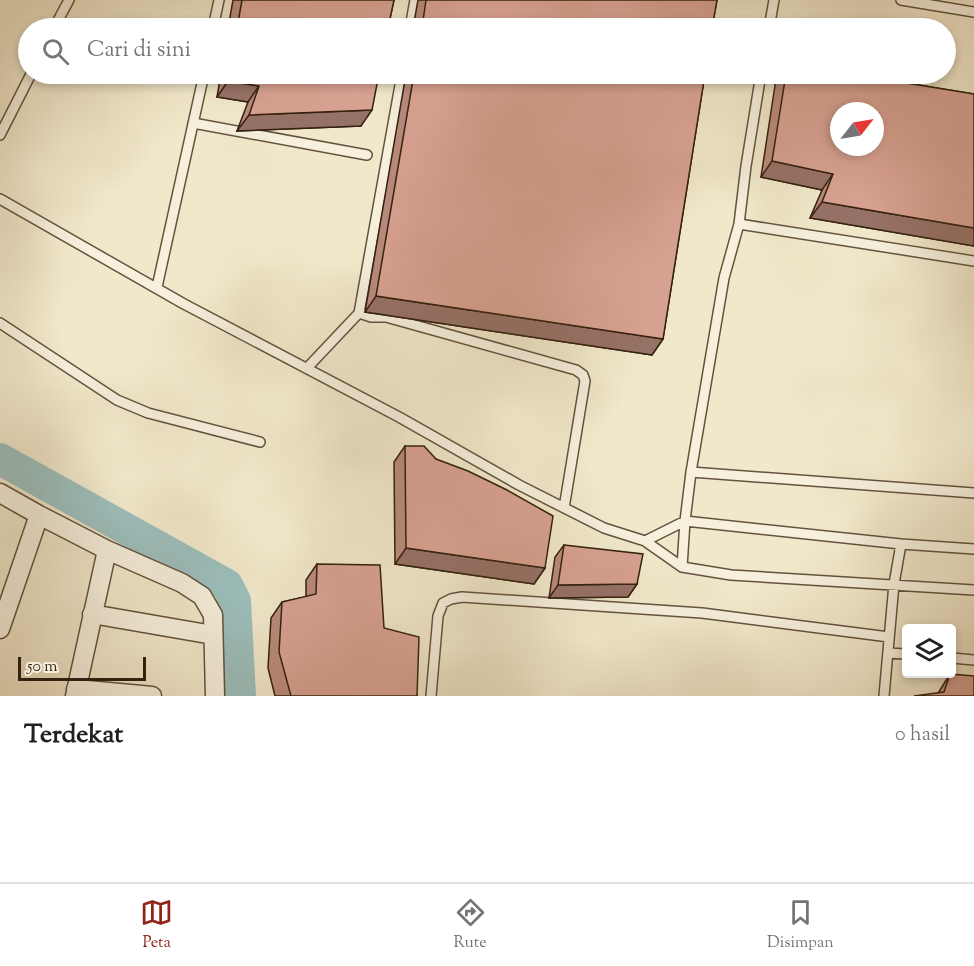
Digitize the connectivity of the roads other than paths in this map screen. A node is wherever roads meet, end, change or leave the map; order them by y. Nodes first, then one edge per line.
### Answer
1 (69, 0) edge
2 (219, 0) edge
3 (415, 0) edge
4 (774, 0) edge
5 (901, 0) edge
6 (974, 12) edge
7 (59, 18) edge
8 (215, 18) edge
9 (412, 18) edge
10 (771, 18) edge
11 (26, 84) edge
12 (202, 84) edge
13 (400, 84) edge
14 (759, 84) edge
15 (193, 123) junction
16 (0, 135) edge
17 (367, 155) dead end
18 (0, 199) edge
19 (739, 224) junction
20 (974, 261) edge
21 (157, 287) junction
22 (359, 313) junction
23 (0, 323) edge
24 (307, 368) junction
25 (260, 442) dead end
26 (691, 472) junction
27 (0, 493) edge
28 (974, 493) edge
29 (564, 508) junction
30 (39, 515) junction
31 (685, 521) junction
32 (645, 541) junction
33 (901, 543) junction
34 (974, 549) edge
35 (107, 550) junction
36 (682, 567) junction
37 (894, 584) junction
38 (974, 590) edge
39 (93, 614) junction
40 (0, 629) edge
41 (213, 635) junction
42 (889, 637) junction
43 (888, 653) junction
44 (902, 654) edge
45 (956, 658) edge
46 (974, 660) edge
47 (76, 693) edge
48 (152, 696) edge
49 (215, 696) edge
50 (430, 696) edge
51 (884, 696) edge

1 - 7 lane
2 - 8 lane
3 - 9 lane
4 - 10 lane
5 - 6 lane
11 - 16 lane
12 - 15 lane
13 - 22 lane
14 - 19 lane
15 - 17 lane
15 - 21 lane
18 - 21 lane
19 - 20 lane
19 - 26 lane
21 - 24 lane
22 - 24 lane
22 - 29 lane
23 - 25 lane
24 - 29 lane
26 - 28 lane
26 - 31 lane
27 - 30 street
29 - 32 lane
30 - 35 street
30 - 40 street
31 - 32 lane
31 - 33 lane
31 - 36 lane
32 - 36 lane
33 - 34 lane
33 - 37 lane
35 - 39 street
35 - 41 street
36 - 37 lane
37 - 38 lane
37 - 42 lane
39 - 41 street
39 - 47 street
41 - 49 street
42 - 43 lane
42 - 50 lane
43 - 44 lane
43 - 51 lane
45 - 46 lane
47 - 48 street

